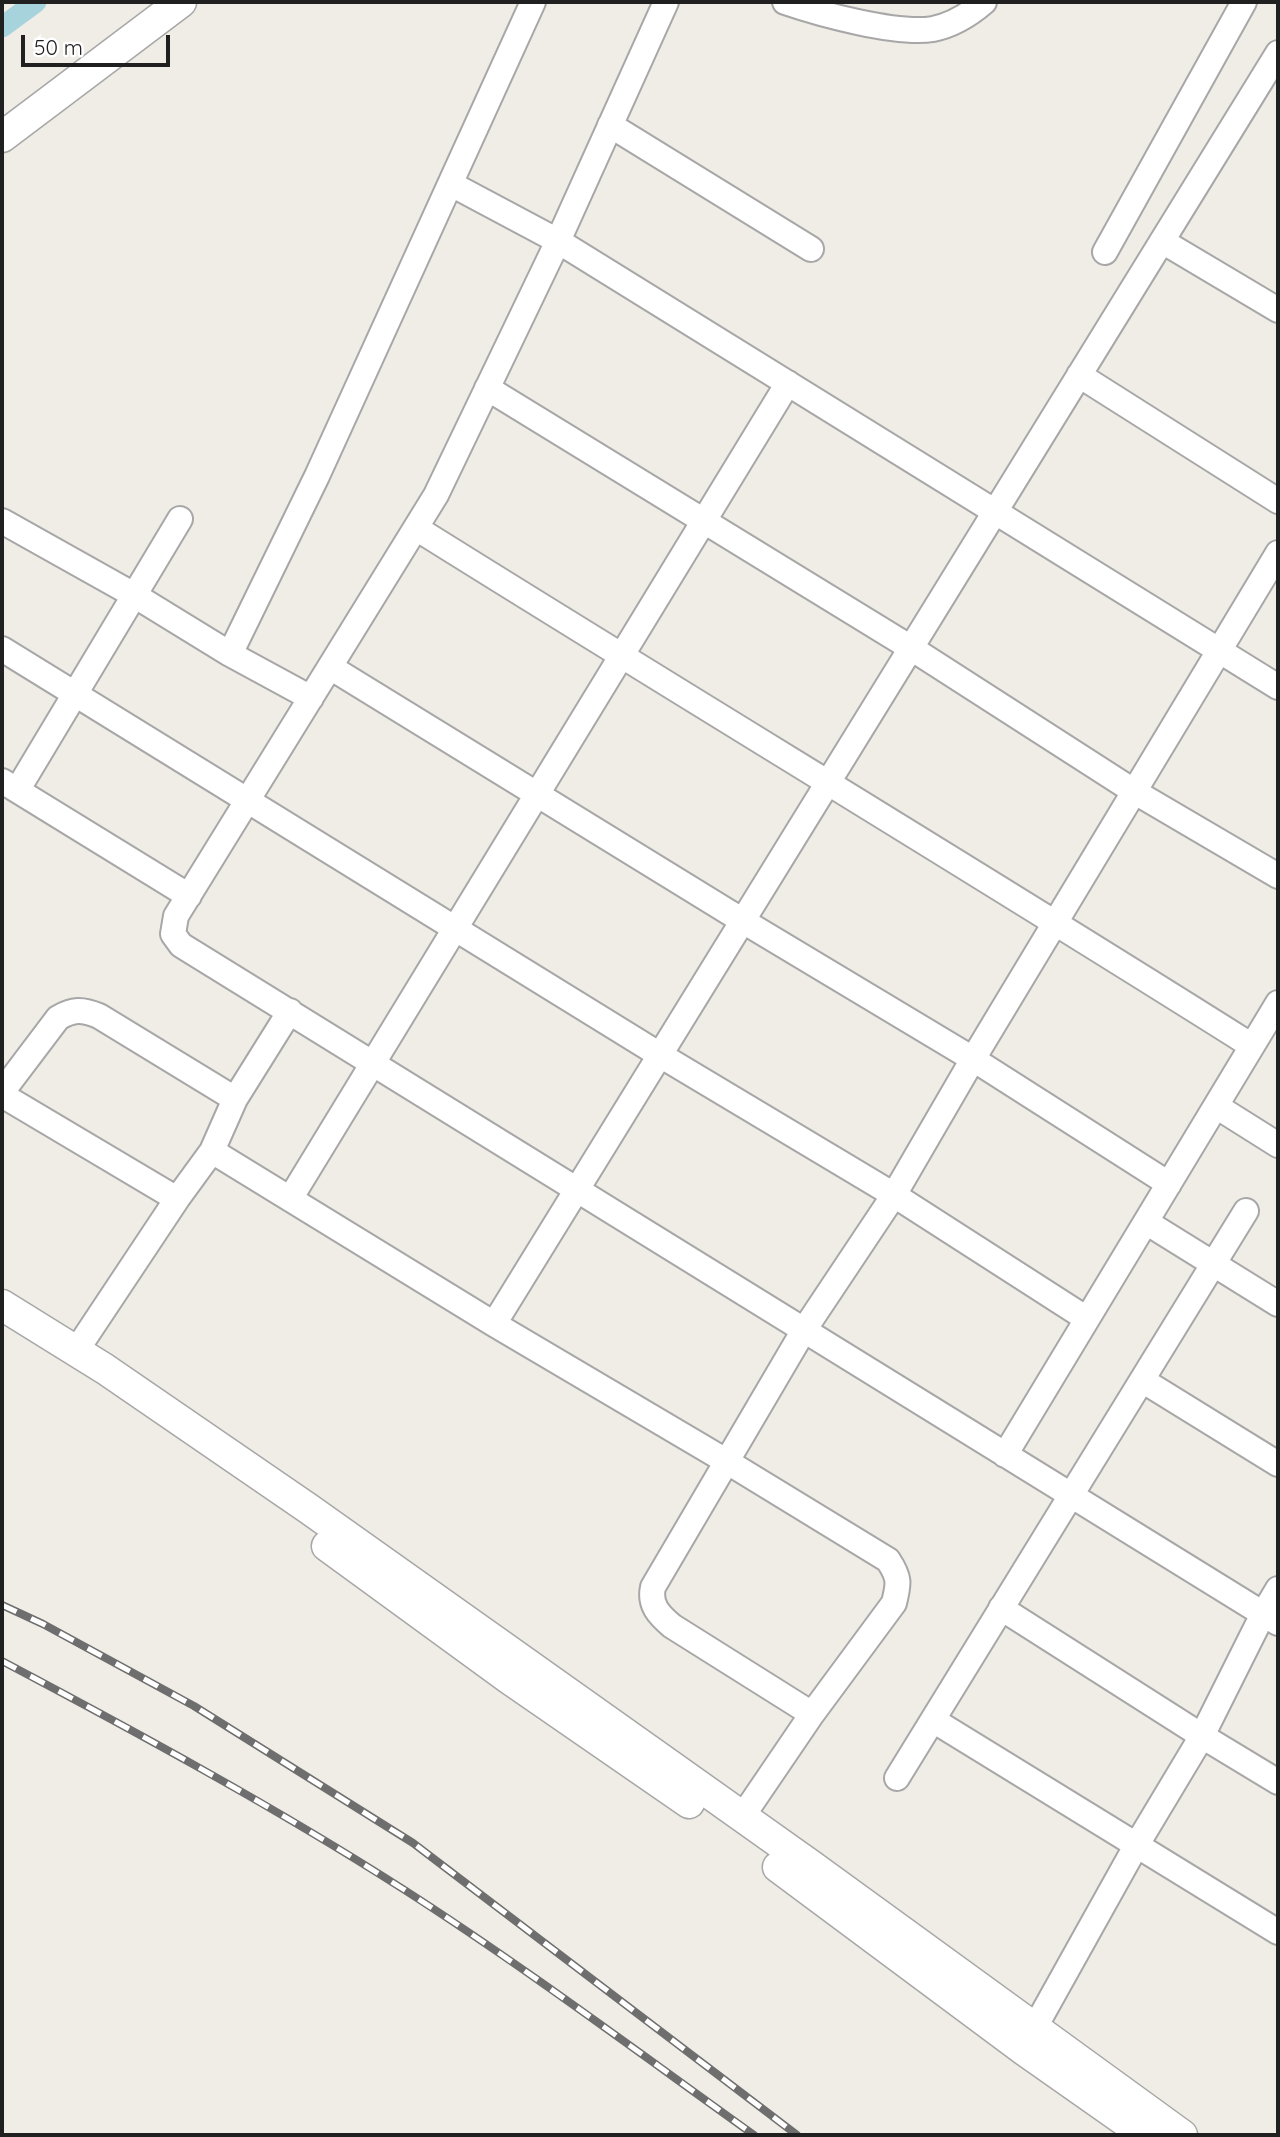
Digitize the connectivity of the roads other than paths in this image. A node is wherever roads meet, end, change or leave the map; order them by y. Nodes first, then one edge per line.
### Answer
1 (181, 2) edge
2 (533, 2) edge
3 (666, 2) edge
4 (785, 2) edge
5 (984, 2) edge
6 (1244, 2) edge
7 (1278, 53) edge
8 (610, 125) junction
9 (2, 137) edge
10 (451, 184) junction
11 (558, 240) junction
12 (1162, 241) junction
13 (811, 249) dead end
14 (1105, 252) dead end
15 (1278, 310) edge
16 (1079, 374) junction
17 (788, 383) junction
18 (487, 388) junction
19 (1278, 501) edge
20 (995, 512) junction
21 (180, 519) dead end
22 (2, 521) edge
23 (704, 521) junction
24 (416, 528) junction
25 (1278, 553) edge
26 (134, 596) junction
27 (911, 648) junction
28 (2, 649) edge
29 (1219, 651) junction
30 (230, 654) junction
31 (621, 657) junction
32 (330, 667) junction
33 (1278, 687) edge
34 (75, 694) junction
35 (311, 698) junction
36 (827, 784) junction
37 (10, 785) edge
38 (1135, 792) junction
39 (537, 794) junction
40 (247, 801) junction
41 (1278, 876) edge
42 (189, 896) junction
43 (743, 921) junction
44 (1055, 922) junction
45 (456, 928) junction
46 (1278, 1003) edge
47 (290, 1011) junction
48 (1252, 1046) junction
49 (660, 1055) junction
50 (973, 1059) junction
51 (373, 1064) junction
52 (2, 1094) edge
53 (235, 1099) junction
54 (1216, 1106) junction
55 (1278, 1145) edge
56 (212, 1151) junction
57 (1169, 1184) junction
58 (578, 1189) junction
59 (894, 1195) junction
60 (177, 1199) junction
61 (290, 1199) junction
62 (1246, 1211) dead end
63 (1146, 1222) junction
64 (1214, 1264) junction
65 (1278, 1304) edge
66 (2, 1305) edge
67 (1087, 1319) junction
68 (494, 1324) junction
69 (2, 1327) edge
70 (804, 1330) junction
71 (76, 1351) junction
72 (1142, 1380) junction
73 (1005, 1455) junction
74 (726, 1461) junction
75 (1278, 1464) edge
76 (1071, 1496) junction
77 (1278, 1589) edge
78 (1001, 1608) junction
79 (1271, 1618) edge
80 (812, 1714) junction
81 (933, 1720) junction
82 (1202, 1736) junction
83 (897, 1778) dead end
84 (1278, 1782) edge
85 (742, 1816) junction
86 (1136, 1846) junction
87 (1278, 1932) edge
88 (1027, 2038) junction
89 (1144, 2135) edge
90 (1182, 2135) edge

1 - 9 street
2 - 10 street
3 - 8 street
4 - 5 street
6 - 14 street
7 - 12 street
8 - 11 street
8 - 13 street
10 - 11 street
10 - 30 street
11 - 17 street
11 - 18 street
12 - 15 street
12 - 16 street
16 - 19 street
16 - 20 street
17 - 20 street
17 - 23 street
18 - 23 street
18 - 24 street
20 - 27 street
20 - 29 street
21 - 26 street
22 - 26 street
23 - 27 street
23 - 31 street
24 - 31 street
24 - 32 street
25 - 29 street
26 - 30 street
26 - 34 street
27 - 36 street
27 - 38 street
28 - 34 street
29 - 33 street
29 - 38 street
30 - 35 street
31 - 36 street
31 - 39 street
32 - 35 street
32 - 39 street
34 - 37 street
34 - 40 street
35 - 40 street
36 - 43 street
36 - 44 street
37 - 42 street
38 - 41 street
38 - 44 street
39 - 43 street
39 - 45 street
40 - 42 street
40 - 45 street
42 - 47 street
43 - 49 street
43 - 50 street
44 - 48 street
44 - 50 street
45 - 49 street
45 - 51 street
46 - 48 street
47 - 51 street
47 - 53 street
48 - 54 street
49 - 58 street
49 - 59 street
50 - 57 street
50 - 59 street
51 - 58 street
51 - 61 street
52 - 53 street
52 - 60 street
53 - 56 street
54 - 55 street
54 - 57 street
56 - 60 street
56 - 61 street
57 - 63 street
58 - 68 street
58 - 70 street
59 - 67 street
59 - 70 street
60 - 71 street
61 - 68 street
62 - 64 street
63 - 64 street
63 - 67 street
64 - 65 street
64 - 72 street
66 - 71 street
67 - 73 street
68 - 74 street
69 - 88 street
70 - 73 street
70 - 74 street
71 - 85 street
72 - 75 street
72 - 76 street
73 - 76 street
74 - 80 street
74 - 80 street
76 - 78 street
76 - 79 street
77 - 79 street
78 - 81 street
78 - 82 street
79 - 82 street
80 - 85 street
81 - 83 street
81 - 86 street
82 - 84 street
82 - 86 street
85 - 88 street
86 - 87 street
86 - 88 street
88 - 89 street
88 - 90 street

